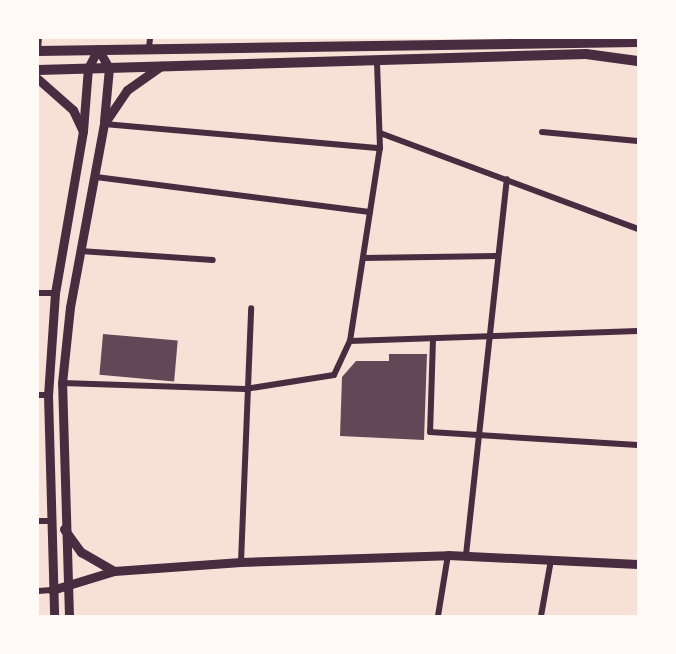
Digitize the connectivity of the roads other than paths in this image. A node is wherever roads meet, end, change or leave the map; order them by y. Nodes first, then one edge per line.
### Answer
1 (39, 38) edge
2 (444, 39) edge
3 (639, 42) edge
4 (149, 43) edge
5 (98, 50) junction
6 (38, 51) edge
7 (377, 60) junction
8 (639, 61) edge
9 (162, 66) junction
10 (88, 68) junction
11 (109, 68) junction
12 (38, 70) edge
13 (38, 79) edge
14 (104, 123) junction
15 (83, 132) junction
16 (542, 132) dead end
17 (380, 133) junction
18 (639, 141) edge
19 (82, 147) junction
20 (380, 148) junction
21 (101, 149) junction
22 (96, 177) junction
23 (507, 179) junction
24 (370, 212) junction
25 (639, 229) edge
26 (80, 251) junction
27 (497, 256) junction
28 (363, 258) junction
29 (213, 260) dead end
30 (38, 293) edge
31 (55, 293) junction
32 (251, 308) dead end
33 (639, 331) edge
34 (486, 337) junction
35 (433, 339) junction
36 (350, 341) junction
37 (62, 383) junction
38 (245, 389) junction
39 (38, 395) edge
40 (48, 395) junction
41 (478, 435) junction
42 (639, 445) edge
43 (49, 521) junction
44 (38, 522) edge
45 (64, 529) junction
46 (448, 555) junction
47 (466, 555) junction
48 (552, 560) junction
49 (242, 562) junction
50 (639, 564) edge
51 (114, 571) junction
52 (67, 583) junction
53 (52, 590) junction
54 (38, 591) edge
55 (54, 616) edge
56 (69, 616) edge
57 (438, 616) edge
58 (542, 616) edge

1 - 6 street
2 - 3 main road
2 - 4 main road
4 - 5 main road
5 - 6 main road
5 - 10 street
5 - 11 street
7 - 8 main road
7 - 9 main road
7 - 17 street
9 - 11 main road
9 - 14 street
10 - 11 main road
10 - 12 main road
10 - 15 street
11 - 14 street
13 - 15 street
14 - 20 street
14 - 21 street
15 - 19 street
16 - 18 street
17 - 20 street
17 - 23 street
19 - 21 street
19 - 31 street
20 - 24 street
21 - 22 street
22 - 24 street
22 - 26 street
23 - 25 street
23 - 27 street
24 - 28 street
26 - 29 street
26 - 37 street
27 - 28 street
27 - 34 street
28 - 36 street
30 - 31 street
31 - 40 street
32 - 38 street
33 - 34 street
34 - 35 street
34 - 41 street
35 - 36 street
35 - 41 street
36 - 38 street
37 - 38 street
37 - 45 street
38 - 49 street
39 - 40 street
40 - 43 street
41 - 42 street
41 - 47 street
43 - 44 street
43 - 53 street
45 - 51 street
45 - 52 street
46 - 47 street
46 - 49 street
46 - 57 street
47 - 48 street
48 - 50 street
48 - 58 street
49 - 51 street
51 - 52 street
52 - 53 street
52 - 56 street
53 - 54 street
53 - 55 street

